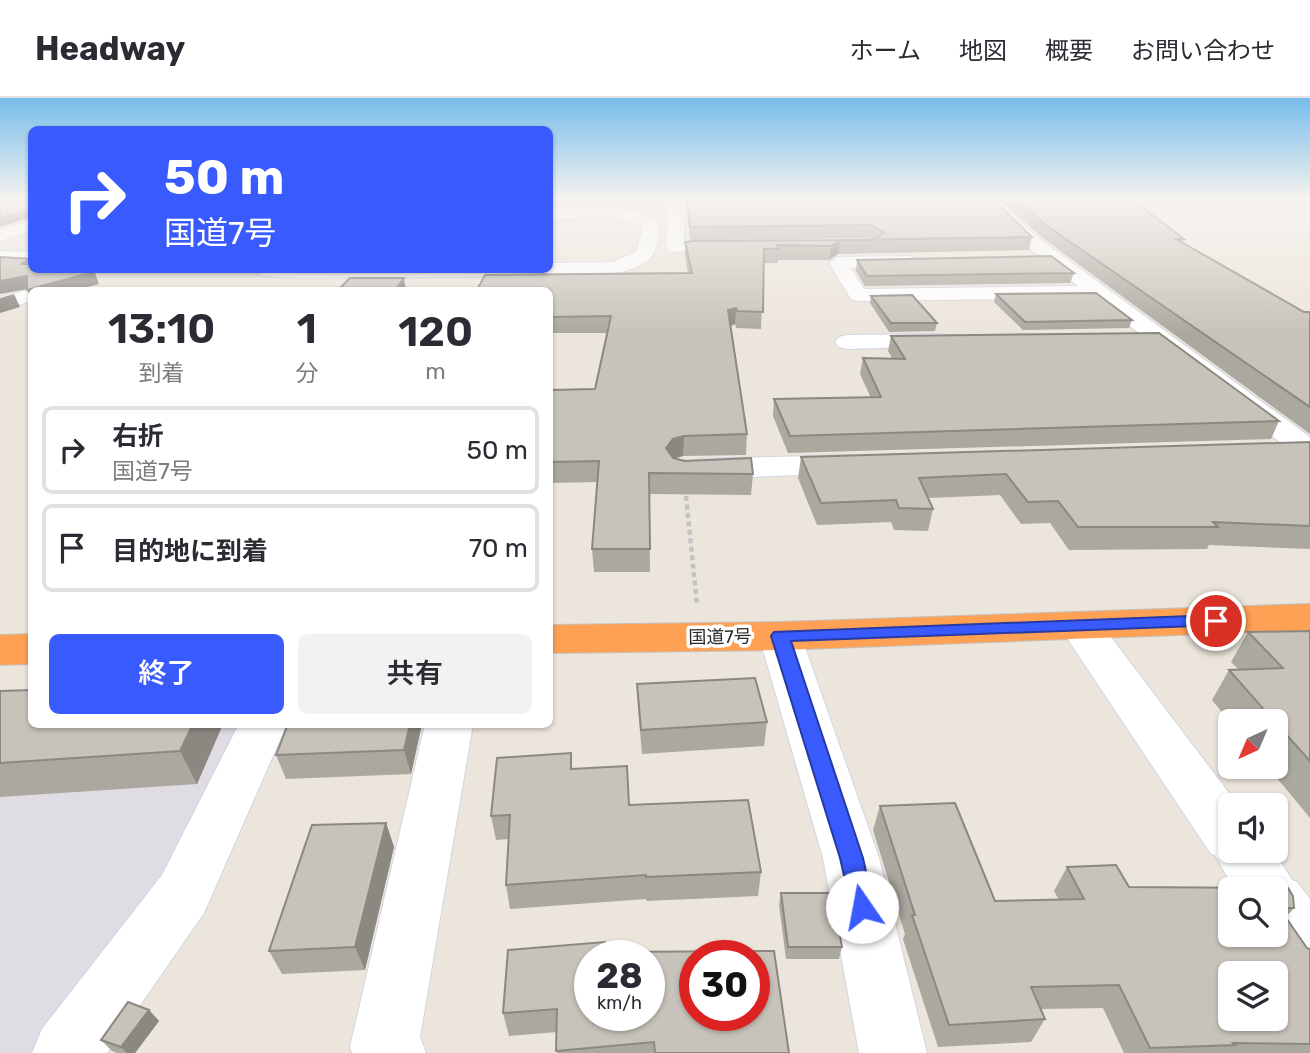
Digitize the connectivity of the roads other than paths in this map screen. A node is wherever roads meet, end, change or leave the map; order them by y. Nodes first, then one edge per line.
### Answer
1 (646, 244) edge
2 (674, 244) edge
3 (1022, 244) edge
4 (837, 246) edge
5 (756, 247) edge
6 (614, 248) dead end
7 (0, 256) edge
8 (28, 258) edge
9 (558, 261) edge
10 (1099, 292) junction
11 (27, 296) edge
12 (0, 304) edge
13 (1160, 338) junction
14 (1119, 339) edge
15 (969, 341) edge
16 (847, 342) dead end
17 (1309, 450) edge
18 (1266, 451) edge
19 (878, 463) edge
20 (684, 469) edge
21 (1310, 617) edge
22 (1080, 626) junction
23 (780, 636) junction
24 (553, 639) edge
25 (28, 649) edge
26 (0, 650) edge
27 (261, 728) edge
28 (448, 728) edge
29 (1218, 820) edge
30 (1288, 918) edge
31 (1310, 949) edge
32 (66, 1053) edge
33 (392, 1053) edge
34 (892, 1053) edge

1 - 9 street
2 - 5 street
3 - 10 street
4 - 10 street
6 - 9 street
7 - 8 street
10 - 13 street
11 - 12 street
13 - 14 street
13 - 17 street
15 - 16 street
17 - 18 street
19 - 20 street
21 - 22 highway, 国道7号
22 - 23 highway, 国道7号
22 - 29 street
23 - 24 highway, 国道7号
23 - 34 street
25 - 26 highway
27 - 32 street
28 - 33 street
30 - 31 street

